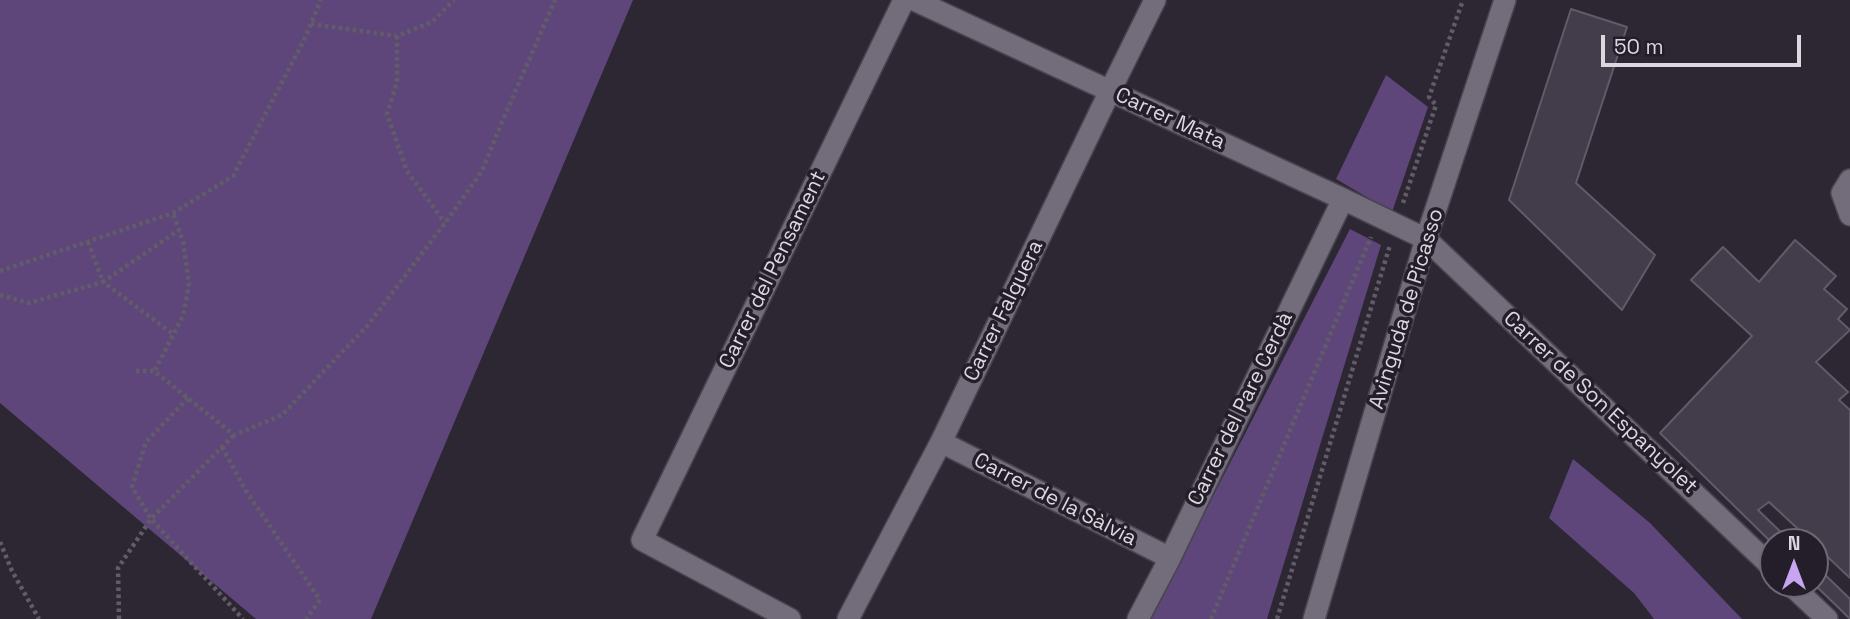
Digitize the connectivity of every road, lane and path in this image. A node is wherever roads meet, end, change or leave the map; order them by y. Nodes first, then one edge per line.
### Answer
1 (321, 0) edge
2 (454, 0) edge
3 (555, 0) edge
4 (904, 0) edge
5 (914, 0) edge
6 (1155, 0) edge
7 (1463, 0) edge
8 (1505, 0) edge
9 (311, 24) junction
10 (397, 36) junction
11 (1110, 91) junction
12 (1850, 180) edge
13 (1343, 199) junction
14 (173, 213) junction
15 (1850, 215) edge
16 (1388, 220) junction
17 (445, 223) junction
18 (179, 230) junction
19 (1426, 239) junction
20 (88, 242) junction
21 (0, 271) edge
22 (103, 282) junction
23 (0, 295) edge
24 (173, 334) junction
25 (136, 371) dead end
26 (154, 371) junction
27 (188, 398) junction
28 (234, 435) junction
29 (941, 442) junction
30 (222, 447) junction
31 (151, 519) junction
32 (0, 542) edge
33 (1759, 555) edge
34 (1170, 558) junction
35 (1805, 598) edge
36 (39, 619) edge
37 (119, 619) edge
38 (243, 619) edge
39 (306, 619) edge
40 (790, 619) edge
41 (848, 619) edge
42 (1138, 619) edge
43 (1211, 619) edge
44 (1277, 619) edge
45 (1314, 619) edge
46 (1827, 619) edge

1 - 9 path
2 - 10 path
3 - 17 path
4 - 40 street, Carrer del Pensament
5 - 11 street, Carrer Mata
6 - 11 street, Carrer Falguera
7 - 16 path
8 - 19 street, Avinguda de Picasso
9 - 10 path
9 - 14 path
10 - 17 path
11 - 13 street, Carrer Mata
11 - 29 street, Carrer Falguera
12 - 15 street
13 - 16 street, Carrer Mata
13 - 34 street, Carrer del Pare Cerdà
14 - 18 path
14 - 20 path
16 - 19 street, Carrer Mata
16 - 43 path
16 - 44 path
17 - 28 path
18 - 22 path
18 - 24 path
19 - 33 street, Carrer de Son Espanyolet
19 - 45 street, Avinguda de Picasso
20 - 21 path
20 - 22 path
22 - 23 path
22 - 24 path
24 - 26 path
25 - 26 path
26 - 27 path
27 - 28 path
27 - 31 path
28 - 30 path
29 - 34 street, Carrer de la Sàlvia
29 - 41 street, Carrer Falguera
30 - 31 path
30 - 39 path
31 - 37 path
31 - 38 path
32 - 36 path
34 - 42 street, Carrer del Pare Cerdà
35 - 46 street

